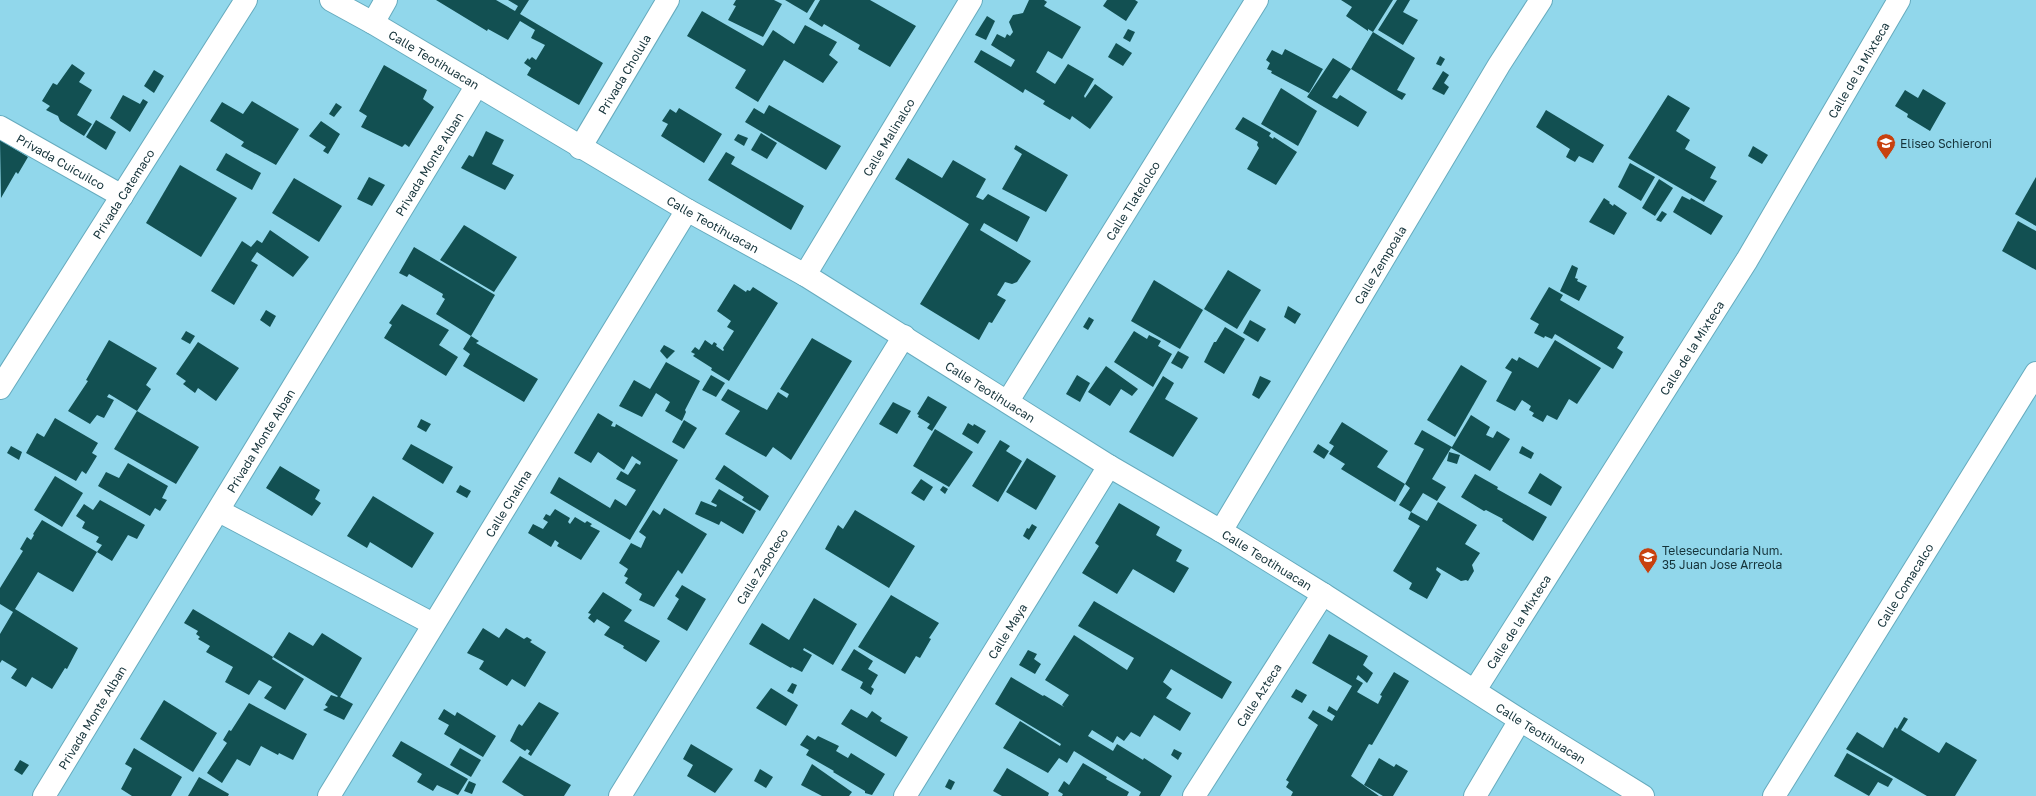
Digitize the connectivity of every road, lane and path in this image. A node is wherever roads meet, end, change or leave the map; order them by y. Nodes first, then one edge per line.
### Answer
1 (246, 0) edge
2 (331, 0) edge
3 (386, 0) edge
4 (668, 0) edge
5 (972, 0) edge
6 (1257, 0) edge
7 (1541, 0) edge
8 (1899, 0) edge
9 (373, 23) junction
10 (476, 85) junction
11 (0, 127) edge
12 (580, 148) junction
13 (122, 196) junction
14 (687, 210) junction
15 (805, 275) junction
16 (904, 336) junction
17 (2036, 374) edge
18 (0, 387) edge
19 (1008, 401) junction
20 (1109, 466) junction
21 (219, 511) junction
22 (1221, 531) junction
23 (1323, 594) junction
24 (432, 624) junction
25 (1475, 690) junction
26 (1520, 720) junction
27 (44, 796) edge
28 (329, 796) edge
29 (620, 796) edge
30 (905, 796) edge
31 (1194, 796) edge
32 (1475, 796) edge
33 (1643, 796) edge
34 (1774, 796) edge

1 - 13 street, Privada Catemaco
2 - 9 street, Calle Teotihuacan
3 - 9 street
4 - 12 street, Privada Cholula
5 - 15 street, Calle Malinalco
6 - 19 street, Calle Tlatelolco
7 - 22 street, Calle Zempoala
8 - 25 street, Calle de la Mixteca
9 - 10 street, Calle Teotihuacan
10 - 12 street, Calle Teotihuacan
10 - 21 street, Privada Monte Alban
11 - 13 street, Privada Cuicuilco
12 - 14 street, Calle Teotihuacan
13 - 18 street, Privada Catemaco
14 - 15 street, Calle Teotihuacan
14 - 24 street, Calle Chalma
15 - 16 street, Calle Teotihuacan
16 - 19 street, Calle Teotihuacan
16 - 29 street, Calle Zapoteco
17 - 34 street, Calle Comacalco
19 - 20 street, Calle Teotihuacan
20 - 22 street, Calle Teotihuacan
20 - 30 street, Calle Maya
21 - 24 street
21 - 27 street, Privada Monte Alban
22 - 23 street, Calle Teotihuacan
23 - 25 street, Calle Teotihuacan
23 - 31 street, Calle Azteca
24 - 28 street, Calle Chalma
25 - 26 street, Calle Teotihuacan
26 - 32 street
26 - 33 street, Calle Teotihuacan

